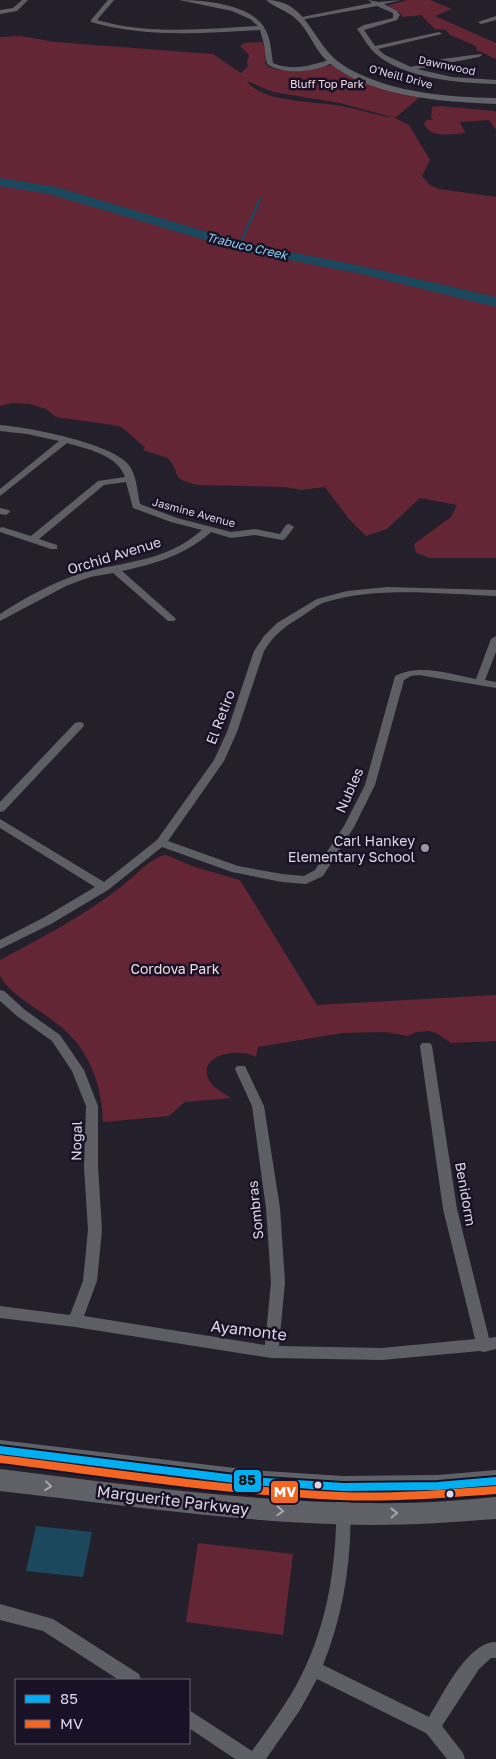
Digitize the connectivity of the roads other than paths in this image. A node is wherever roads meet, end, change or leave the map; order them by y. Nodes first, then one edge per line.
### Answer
1 (25, 0) edge
2 (111, 0) edge
3 (182, 0) edge
4 (270, 0) edge
5 (277, 0) edge
6 (371, 0) edge
7 (398, 0) edge
8 (380, 4) junction
9 (0, 12) edge
10 (302, 18) junction
11 (496, 18) edge
12 (481, 22) dead end
13 (261, 28) junction
14 (439, 34) dead end
15 (374, 48) junction
16 (480, 55) dead end
17 (335, 61) junction
18 (414, 68) junction
19 (496, 82) edge
20 (496, 100) edge
21 (0, 428) edge
22 (65, 440) junction
23 (129, 479) junction
24 (0, 493) edge
25 (289, 528) dead end
26 (2, 530) dead end
27 (208, 530) junction
28 (32, 540) junction
29 (54, 547) dead end
30 (115, 570) junction
31 (496, 594) edge
32 (0, 606) edge
33 (10, 612) junction
34 (0, 618) edge
35 (171, 619) dead end
36 (496, 639) edge
37 (480, 681) junction
38 (496, 685) edge
39 (79, 724) dead end
40 (0, 808) edge
41 (0, 823) edge
42 (161, 843) junction
43 (104, 887) junction
44 (0, 945) edge
45 (0, 994) edge
46 (426, 1046) dead end
47 (241, 1069) dead end
48 (0, 1312) edge
49 (75, 1321) junction
50 (490, 1344) edge
51 (271, 1352) junction
52 (0, 1450) edge
53 (0, 1480) edge
54 (496, 1481) edge
55 (343, 1487) junction
56 (496, 1508) edge
57 (345, 1514) junction
58 (0, 1612) edge
59 (496, 1650) edge
60 (313, 1669) junction
61 (131, 1679) edge
62 (190, 1719) edge
63 (432, 1727) junction
64 (250, 1759) edge
65 (256, 1759) edge
66 (457, 1759) edge

1 - 9 street
2 - 13 street
3 - 13 street
4 - 10 main road, O'Neill Drive
5 - 10 main road, O'Neill Drive
6 - 8 street, Dawnwood
7 - 8 street
8 - 10 street
8 - 15 street, Dawnwood
10 - 17 main road, O'Neill Drive
11 - 12 street
13 - 17 street
14 - 15 street
15 - 18 street, Dawnwood
16 - 18 street
17 - 20 main road, O'Neill Drive
18 - 19 street, Dawnwood
21 - 22 street, Jasmine Avenue
22 - 23 street, Jasmine Avenue
22 - 24 street
23 - 27 street, Jasmine Avenue
23 - 28 street
25 - 27 street, Jasmine Avenue
26 - 28 street
27 - 30 street, Orchid Avenue
28 - 29 street
30 - 33 street, Orchid Avenue
30 - 35 street
31 - 42 street, El Retiro
32 - 33 street
33 - 34 street, Orchid Avenue
36 - 37 street
37 - 38 street
37 - 42 street, Nubles
39 - 40 street
41 - 43 street
42 - 43 street, El Retiro
43 - 44 street, El Retiro
45 - 49 street, Nogal
46 - 50 street, Benidorm
47 - 51 street, Sombras
48 - 49 street, Ayamonte
49 - 51 street, Ayamonte
50 - 51 street, Ayamonte
52 - 55 main road, Marguerite Parkway
53 -> 57 main road, Marguerite Parkway
54 - 55 main road, Marguerite Parkway
55 - 57 street
57 -> 56 main road, Marguerite Parkway
57 - 60 street
58 - 61 street
59 - 63 street
60 - 63 street
60 - 65 street
62 - 64 street
63 - 66 street

